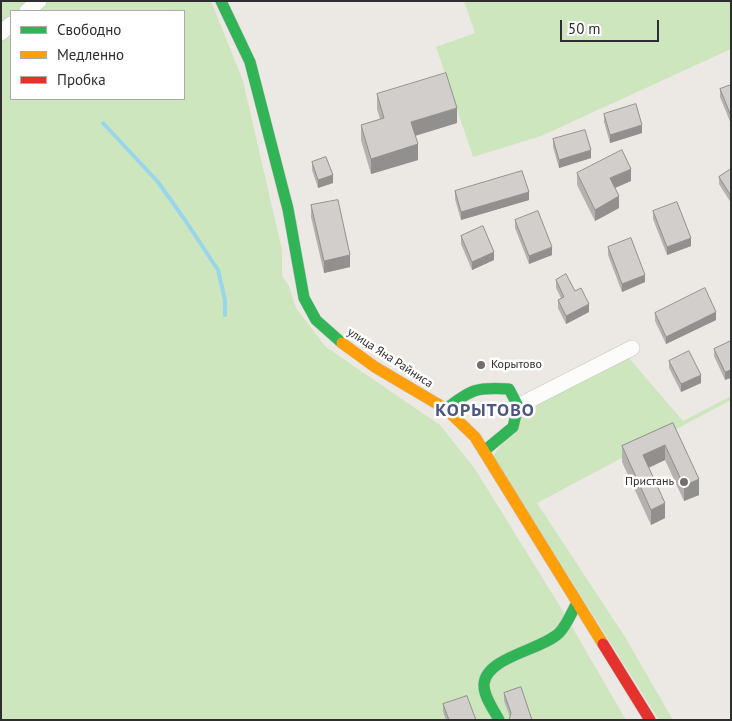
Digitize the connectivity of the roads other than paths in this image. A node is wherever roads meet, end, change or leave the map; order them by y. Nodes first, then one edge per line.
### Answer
1 (38, 1) edge
2 (221, 1) edge
3 (28, 10) edge
4 (632, 348) dead end
5 (518, 406) junction
6 (446, 409) junction
7 (484, 451) junction
8 (577, 603) junction
9 (499, 720) edge
10 (650, 720) edge

1 - 3 street
2 - 6 street, улица Яна Райниса
4 - 5 street
5 - 6 street
5 - 7 street
6 - 7 street, улица Яна Райниса
7 - 8 street, улица Яна Райниса
8 - 9 street
8 - 10 street, улица Яна Райниса

